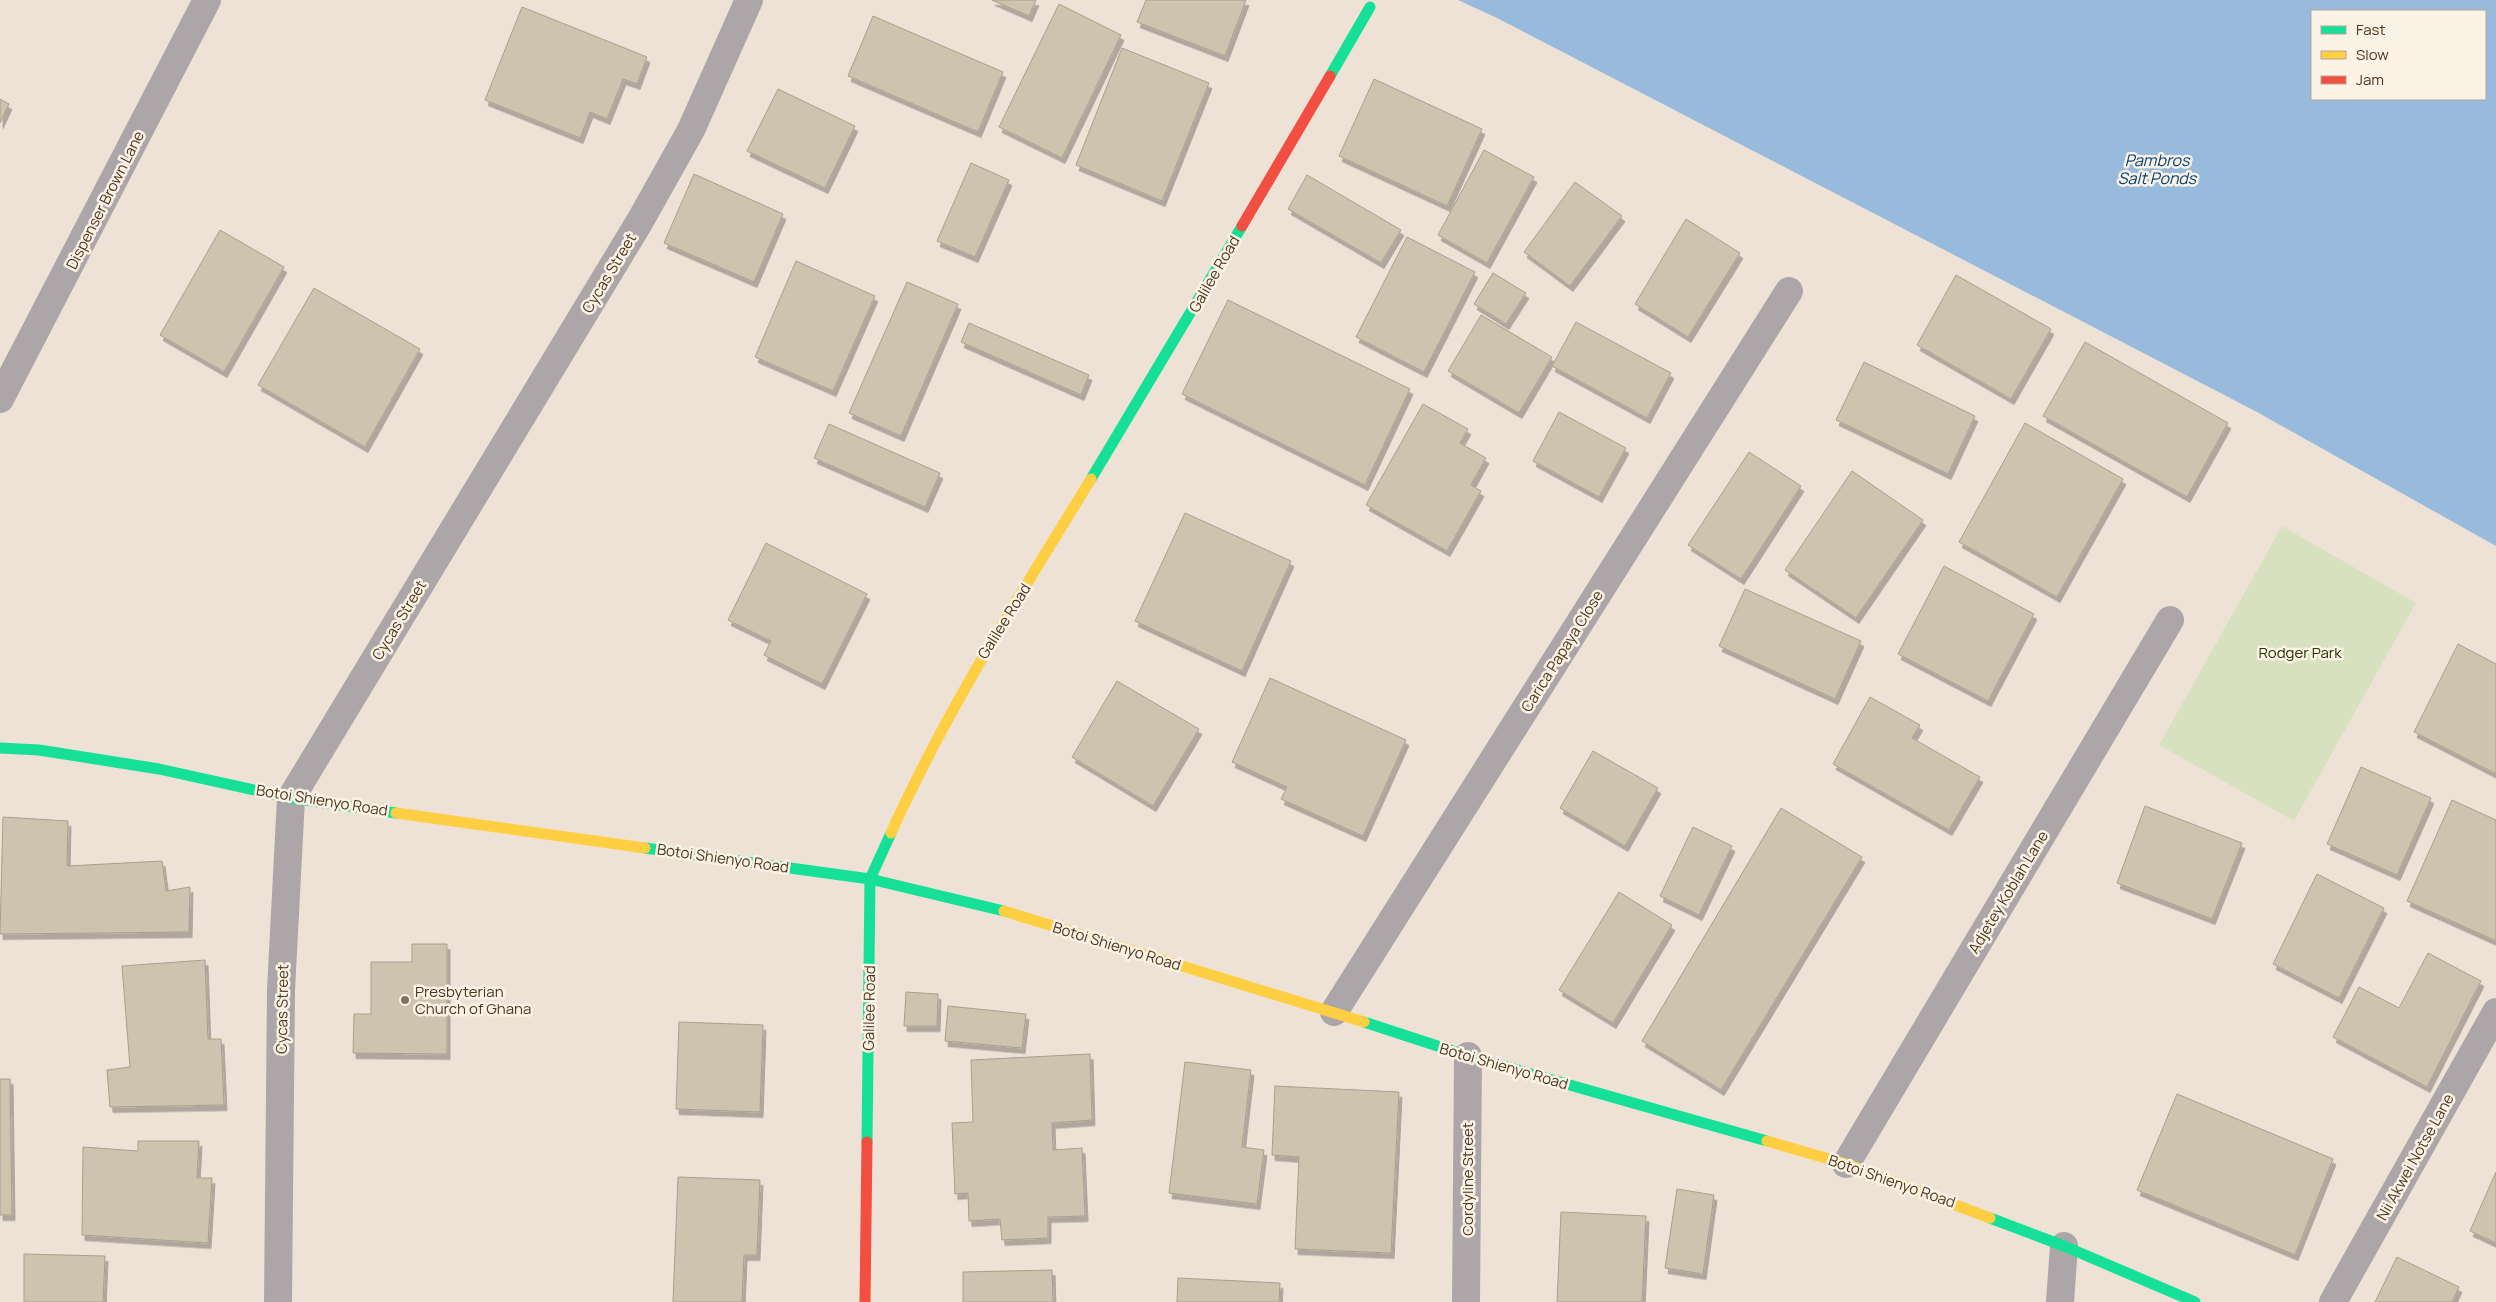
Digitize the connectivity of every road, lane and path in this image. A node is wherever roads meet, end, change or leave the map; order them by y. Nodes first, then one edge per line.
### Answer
1 (208, 0) edge
2 (749, 0) edge
3 (1370, 7) dead end
4 (1789, 291) dead end
5 (0, 399) edge
6 (2170, 620) dead end
7 (0, 748) edge
8 (291, 798) junction
9 (870, 879) junction
10 (1334, 1012) junction
11 (2496, 1012) edge
12 (1468, 1056) junction
13 (1846, 1164) junction
14 (2064, 1246) junction
15 (278, 1302) edge
16 (865, 1302) edge
17 (1466, 1302) edge
18 (2060, 1302) edge
19 (2195, 1302) edge
20 (2333, 1302) edge

1 - 5 street, Dispenser Brown Lane
2 - 8 street, Cycas Street
3 - 9 street, Galilee Road
4 - 10 street, Carica Papaya Close
6 - 13 street, Adjetey Koblah Lane
7 - 8 street, Botoi Shienyo Road
8 - 9 street, Botoi Shienyo Road
8 - 15 street, Cycas Street
9 - 10 street, Botoi Shienyo Road
9 - 16 street, Galilee Road
10 - 12 street, Botoi Shienyo Road
11 - 20 street, Nii Akwei Notse Lane
12 - 13 street, Botoi Shienyo Road
12 - 17 street, Cordyline Street
13 - 14 street, Botoi Shienyo Road
14 - 18 street
14 - 19 street, Botoi Shienyo Road

